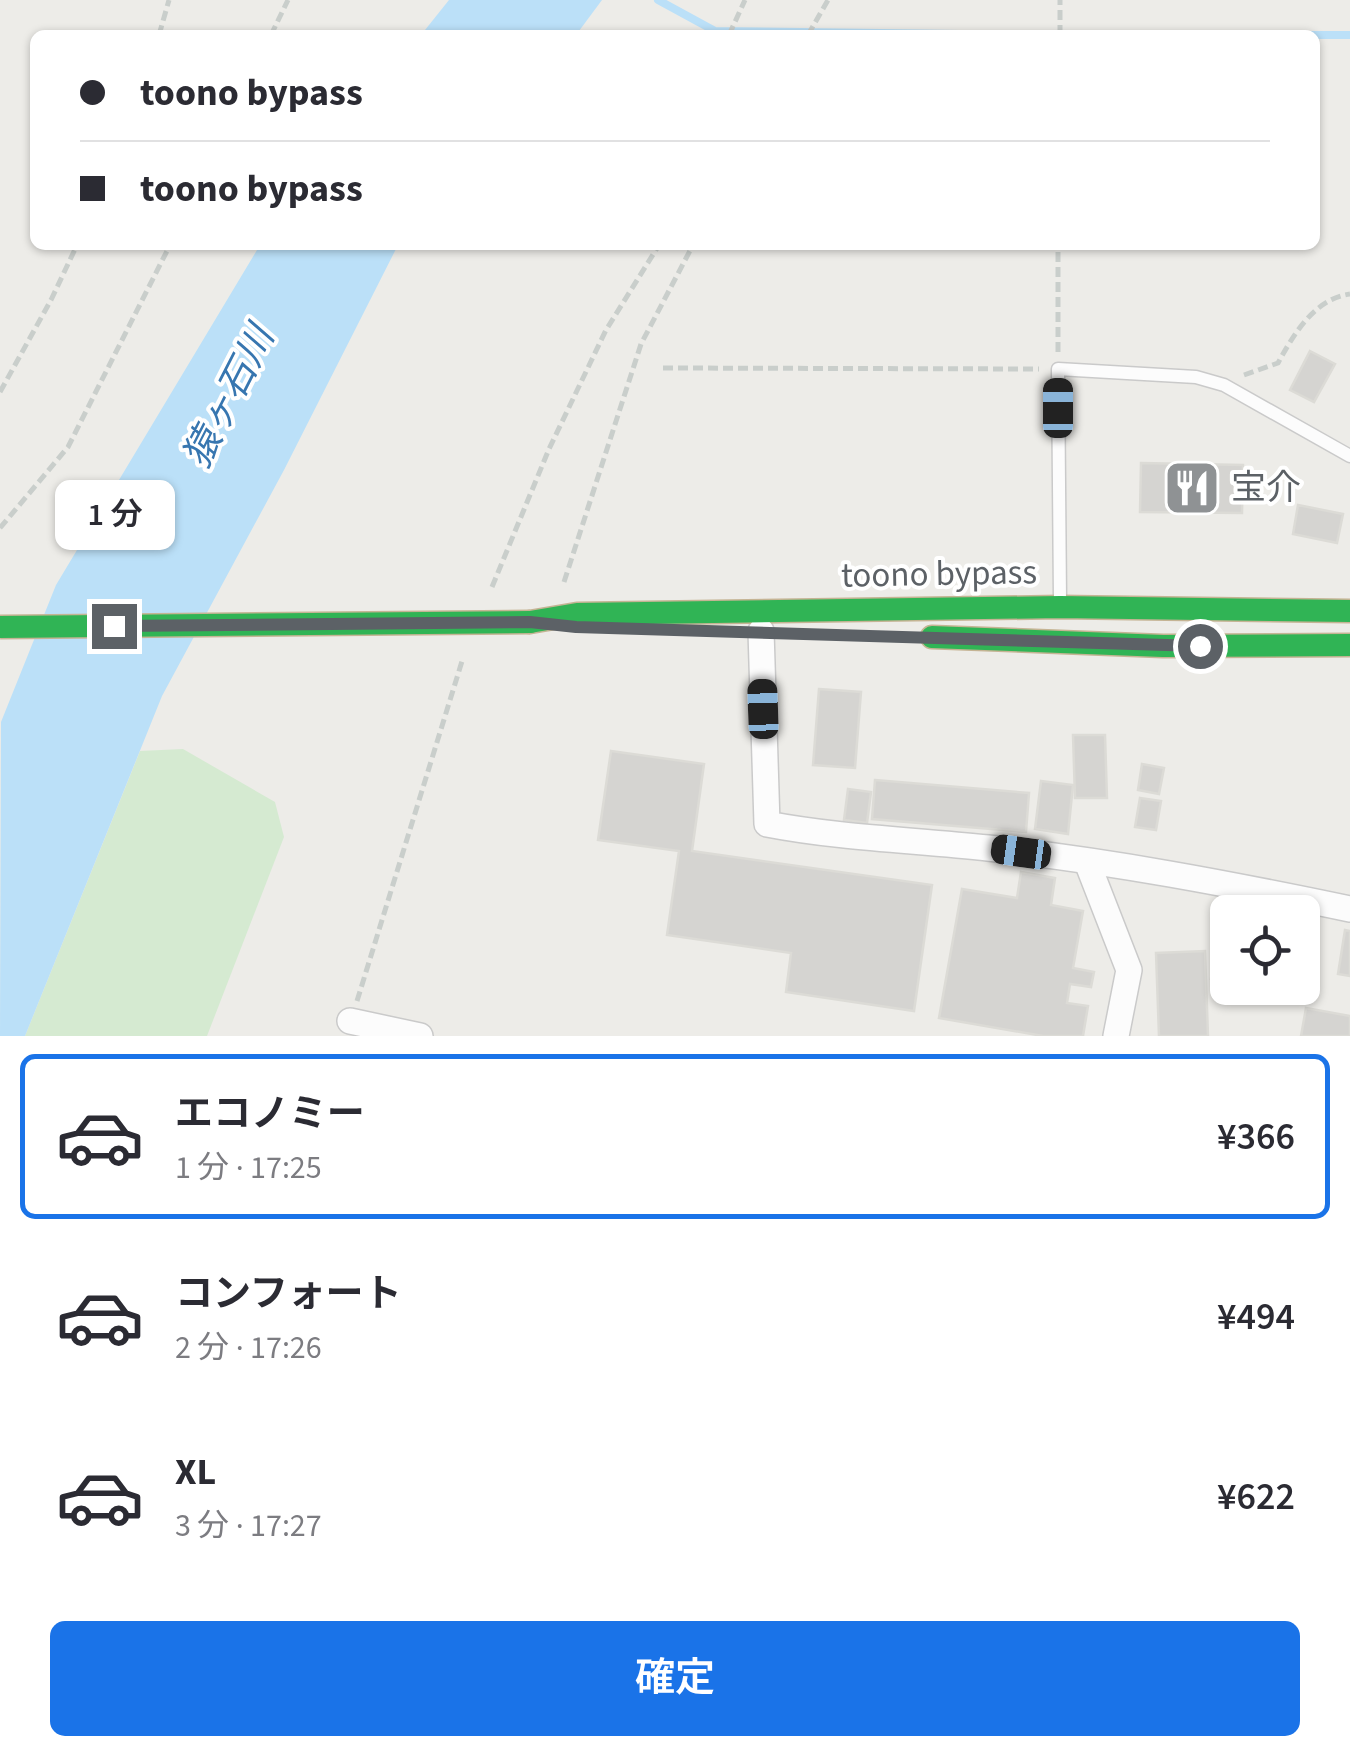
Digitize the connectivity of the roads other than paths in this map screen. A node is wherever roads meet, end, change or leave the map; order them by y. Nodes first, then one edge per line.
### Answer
1 (1350, 456) edge
2 (1060, 607) junction
3 (1350, 611) edge
4 (541, 620) junction
5 (0, 627) edge
6 (760, 632) junction
7 (818, 634) dead end
8 (914, 637) dead end
9 (1350, 646) edge
10 (1086, 862) junction
11 (1350, 909) edge
12 (350, 1021) dead end
13 (420, 1036) edge
14 (1116, 1036) edge

1 - 2 lane
2 - 3 highway, toono bypass
2 - 4 highway, toono bypass
4 - 5 highway, toono bypass, bridge
4 - 6 highway, toono bypass
6 - 7 highway, toono bypass
6 - 10 street
8 - 9 highway, toono bypass
10 - 11 street
10 - 14 street
12 - 13 street

